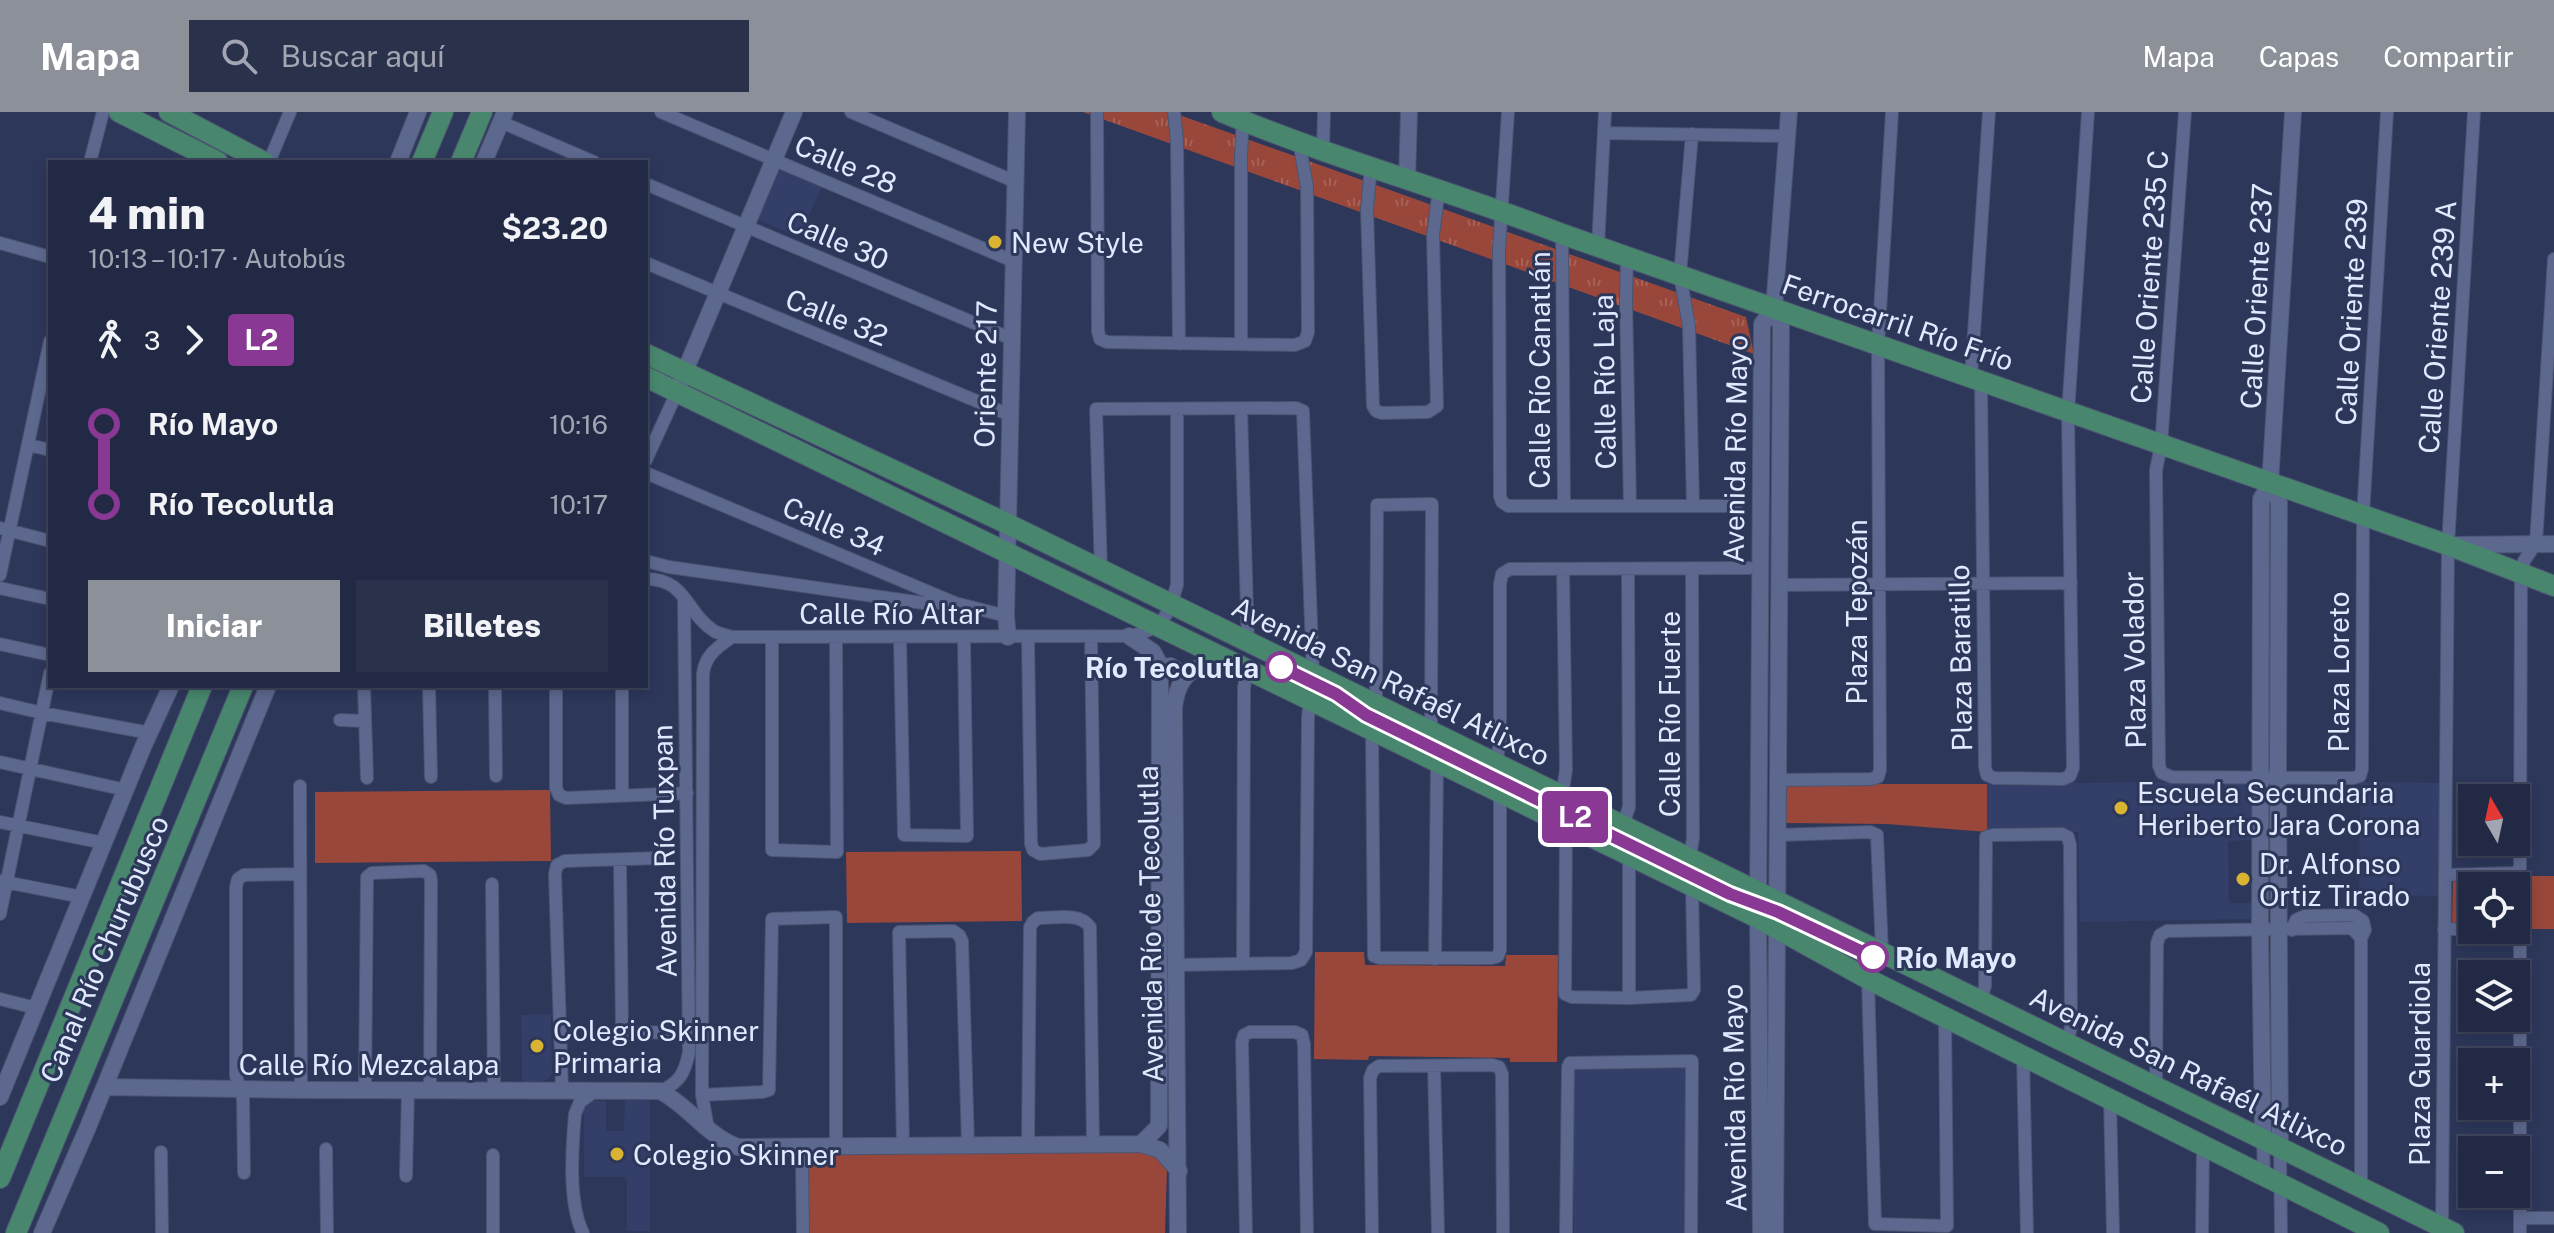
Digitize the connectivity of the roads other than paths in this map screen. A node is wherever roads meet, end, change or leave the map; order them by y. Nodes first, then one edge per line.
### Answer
1 (103, 112) edge
2 (119, 112) edge
3 (169, 112) edge
4 (290, 112) edge
5 (418, 112) edge
6 (443, 112) edge
7 (482, 112) edge
8 (661, 112) edge
9 (794, 112) edge
10 (851, 112) edge
11 (1017, 112) edge
12 (1097, 112) edge
13 (1174, 112) edge
14 (1222, 112) edge
15 (1324, 112) edge
16 (1409, 112) edge
17 (1508, 112) edge
18 (1605, 112) edge
19 (1789, 112) edge
20 (1892, 112) edge
21 (1989, 112) edge
22 (2088, 112) edge
23 (2185, 112) edge
24 (2293, 112) edge
25 (2387, 112) edge
26 (2474, 112) edge
27 (1243, 116) edge
28 (503, 117) edge
29 (1604, 133) junction
30 (1692, 134) junction
31 (1787, 136) junction
32 (1299, 141) junction
33 (1323, 150) junction
34 (91, 160) edge
35 (214, 160) edge
36 (263, 160) edge
37 (268, 160) edge
38 (399, 160) edge
39 (423, 160) edge
40 (462, 160) edge
41 (485, 160) edge
42 (590, 160) edge
43 (774, 160) junction
44 (1371, 167) junction
45 (1407, 179) junction
46 (1016, 182) junction
47 (648, 185) edge
48 (1439, 189) junction
49 (1502, 211) junction
50 (746, 227) junction
51 (1562, 234) junction
52 (0, 243) edge
53 (1598, 246) junction
54 (48, 256) edge
55 (1627, 257) junction
56 (2554, 259) edge
57 (1013, 261) junction
58 (648, 264) edge
59 (1680, 275) junction
60 (718, 294) junction
61 (1774, 308) junction
62 (1012, 339) junction
63 (1179, 344) junction
64 (1241, 344) junction
65 (1878, 345) junction
66 (48, 351) edge
67 (648, 355) edge
68 (683, 372) junction
69 (648, 378) edge
70 (1976, 379) junction
71 (677, 392) junction
72 (1177, 409) junction
73 (1241, 409) junction
74 (2068, 413) junction
75 (1010, 415) junction
76 (29, 445) junction
77 (2161, 446) junction
78 (48, 450) edge
79 (648, 456) edge
80 (648, 474) edge
81 (2270, 484) junction
82 (1564, 506) junction
83 (1630, 506) junction
84 (1693, 506) junction
85 (1736, 506) dead end
86 (2363, 516) junction
87 (1008, 524) junction
88 (5, 530) edge
89 (48, 541) edge
90 (2536, 543) junction
91 (2554, 544) edge
92 (2448, 545) junction
93 (1007, 552) junction
94 (648, 562) edge
95 (1749, 568) dead end
96 (1563, 569) junction
97 (1628, 569) junction
98 (1692, 569) junction
99 (1101, 571) junction
100 (0, 575) edge
101 (2521, 575) junction
102 (648, 579) edge
103 (2071, 583) junction
104 (1881, 584) junction
105 (1984, 584) junction
106 (1778, 585) junction
107 (2554, 586) edge
108 (0, 588) edge
109 (684, 598) junction
110 (48, 599) edge
111 (955, 603) junction
112 (1171, 606) junction
113 (1006, 616) junction
114 (1159, 626) junction
115 (1091, 636) junction
116 (1129, 636) junction
117 (732, 637) junction
118 (772, 637) junction
119 (836, 637) junction
120 (1008, 637) junction
121 (1028, 637) junction
122 (900, 638) junction
123 (964, 638) junction
124 (1248, 643) junction
125 (0, 644) edge
126 (48, 655) edge
127 (1227, 659) junction
128 (1160, 665) junction
129 (1247, 669) junction
130 (1313, 675) junction
131 (1183, 679) junction
132 (48, 683) edge
133 (170, 688) edge
134 (201, 688) edge
135 (242, 688) edge
136 (267, 688) edge
137 (364, 688) edge
138 (429, 688) edge
139 (495, 688) edge
140 (556, 688) edge
141 (622, 688) edge
142 (1310, 700) junction
143 (0, 703) edge
144 (1376, 706) junction
145 (42, 713) junction
146 (340, 720) dead end
147 (364, 721) junction
148 (1372, 731) junction
149 (1431, 732) junction
150 (150, 733) junction
151 (0, 762) edge
152 (1437, 762) junction
153 (1496, 763) junction
154 (30, 769) junction
155 (496, 776) dead end
156 (431, 777) dead end
157 (2269, 777) junction
158 (367, 778) dead end
159 (1777, 780) junction
160 (300, 786) dead end
161 (126, 790) junction
162 (687, 793) junction
163 (1500, 793) junction
164 (622, 796) junction
165 (1562, 796) junction
166 (0, 822) edge
167 (19, 825) junction
168 (1566, 825) junction
169 (1623, 825) junction
170 (1778, 835) junction
171 (104, 843) junction
172 (1629, 856) junction
173 (1690, 857) junction
174 (660, 858) dead end
175 (620, 860) junction
176 (299, 874) junction
177 (2445, 875) junction
178 (4, 882) edge
179 (492, 884) dead end
180 (1692, 886) junction
181 (1758, 891) junction
182 (82, 897) junction
183 (1778, 901) junction
184 (0, 914) edge
185 (1758, 918) junction
186 (1777, 928) junction
187 (2444, 929) junction
188 (2458, 929) edge
189 (2286, 930) junction
190 (2260, 931) junction
191 (2520, 944) edge
192 (1882, 952) junction
193 (1435, 959) junction
194 (1243, 964) junction
195 (1177, 965) junction
196 (1868, 979) junction
197 (1629, 998) junction
198 (0, 999) edge
199 (1981, 1001) junction
200 (36, 1008) junction
201 (1945, 1016) junction
202 (689, 1033) junction
203 (2067, 1044) junction
204 (2023, 1055) junction
205 (7, 1058) edge
206 (1434, 1066) junction
207 (105, 1087) junction
208 (2156, 1088) junction
209 (240, 1089) junction
210 (301, 1090) junction
211 (365, 1090) junction
212 (408, 1090) junction
213 (562, 1090) junction
214 (430, 1091) junction
215 (494, 1091) junction
216 (595, 1091) junction
217 (660, 1091) junction
218 (702, 1095) junction
219 (0, 1097) edge
220 (2110, 1099) junction
221 (708, 1129) junction
222 (2272, 1142) junction
223 (1093, 1144) junction
224 (1141, 1144) junction
225 (968, 1145) junction
226 (1028, 1145) junction
227 (836, 1146) junction
228 (903, 1146) junction
229 (2203, 1146) junction
230 (779, 1147) junction
231 (326, 1149) dead end
232 (161, 1152) dead end
233 (493, 1155) dead end
234 (1179, 1171) junction
235 (244, 1173) dead end
236 (406, 1176) dead end
237 (0, 1178) edge
238 (2273, 1181) junction
239 (2361, 1188) junction
240 (2521, 1218) junction
241 (2554, 1218) edge
242 (2448, 1230) edge
243 (16, 1233) edge
244 (42, 1233) edge
245 (162, 1233) edge
246 (327, 1233) edge
247 (493, 1233) edge
248 (583, 1233) edge
249 (803, 1233) edge
250 (1178, 1233) edge
251 (1246, 1233) edge
252 (1307, 1233) edge
253 (1372, 1233) edge
254 (1438, 1233) edge
255 (1503, 1233) edge
256 (1566, 1233) edge
257 (1691, 1233) edge
258 (1761, 1233) edge
259 (1775, 1233) edge
260 (2027, 1233) edge
261 (2113, 1233) edge
262 (2202, 1233) edge
263 (2281, 1233) edge
264 (2379, 1233) edge
265 (2520, 1233) edge

1 - 34 street
2 - 35 main road
3 - 36 main road
4 - 37 street
5 - 38 street
6 - 39 main road
7 - 40 main road
8 - 43 street, Calle 28
9 - 43 street
10 - 46 street
11 - 46 street, Oriente 217
12 - 63 street
13 - 63 street
14 - 27 main road, Ferrocarril Río Frío
15 - 33 street
16 - 45 street
17 - 49 street
18 - 29 street
19 - 31 street
20 - 65 street, Plaza Tepozán
21 - 70 street, Plaza Baratillo
22 - 74 street, Plaza Baratillo
23 - 77 street, Calle Oriente 235 C
24 - 81 street, Calle Oriente 237
25 - 86 street, Calle Oriente 239
26 - 92 street, Calle Oriente 239 A
27 - 32 main road, Ferrocarril Río Frío
27 - 64 street
28 - 41 street
28 - 42 street
29 - 30 street
29 - 53 street
30 - 31 street
30 - 59 street
31 - 61 street
32 - 33 main road, Ferrocarril Río Frío
32 - 64 street
33 - 44 main road, Ferrocarril Río Frío
43 - 50 street
43 - 57 street, Calle 28
44 - 45 main road, Ferrocarril Río Frío
44 - 48 street
45 - 48 main road, Ferrocarril Río Frío
46 - 57 street, Oriente 217
47 - 50 street, Calle 30
48 - 49 main road, Ferrocarril Río Frío
49 - 51 main road, Ferrocarril Río Frío
49 - 82 street
50 - 60 street
50 - 62 street, Calle 30
51 - 53 main road, Ferrocarril Río Frío
51 - 82 street, Calle Río Canatlán
52 - 54 street
53 - 55 main road, Ferrocarril Río Frío
55 - 59 main road, Ferrocarril Río Frío
55 - 83 street, Calle Río Laja
56 - 90 street
57 - 62 street, Oriente 217
58 - 60 street, Calle 32
59 - 61 main road, Ferrocarril Río Frío
59 - 84 street
60 - 68 street
60 - 75 street, Calle 32
61 - 65 main road, Ferrocarril Río Frío
61 - 106 street, Avenida Río Mayo
61 - 181 street, Avenida Río Mayo
62 - 75 street, Oriente 217
63 - 64 street
65 - 70 main road, Ferrocarril Río Frío
65 - 104 street, Plaza Tepozán
66 - 76 street
67 - 68 main road, Avenida San Rafaél Atlixco
68 - 71 street
68 - 87 main road, Avenida San Rafaél Atlixco
69 - 71 main road, Avenida San Rafaél Atlixco
70 - 74 main road, Ferrocarril Río Frío
70 - 105 street, Plaza Baratillo
71 - 79 street
71 - 93 main road, Avenida San Rafaél Atlixco
72 - 73 street
72 - 99 street
72 - 112 street
73 - 124 street
73 - 130 street
74 - 77 main road, Ferrocarril Río Frío
74 - 103 street, Plaza Baratillo
75 - 87 street, Oriente 217
76 - 78 street
76 - 88 street
77 - 81 main road, Ferrocarril Río Frío
77 - 157 street, Plaza Volador
80 - 111 street, Calle 34
81 - 86 main road, Ferrocarril Río Frío
81 - 157 street, Calle Oriente 237
82 - 83 street
83 - 84 street
84 - 85 street
86 - 92 main road, Ferrocarril Río Frío
86 - 157 street, Plaza Loreto
87 - 93 street, Oriente 217
87 - 99 main road, Avenida San Rafaél Atlixco
88 - 89 street
88 - 100 street
90 - 91 street
90 - 92 street
90 - 101 street
92 - 101 main road, Ferrocarril Río Frío
92 - 177 street, Calle Oriente 239 A
93 - 113 street, Oriente 217
93 - 114 main road, Avenida San Rafaél Atlixco
94 - 111 street
95 - 98 street
96 - 97 street
96 - 153 street
96 - 165 street
97 - 98 street
97 - 169 street
98 - 173 street, Calle Río Fuerte
99 - 112 main road, Avenida San Rafaél Atlixco
101 - 107 main road, Ferrocarril Río Frío
101 - 177 street
102 - 109 street
103 - 105 street
103 - 105 street, Plaza Baratillo
104 - 105 street
104 - 106 street
104 - 159 street, Plaza Tepozán
106 - 159 street, Avenida Río Mayo
108 - 110 street
109 - 117 street
109 - 162 street, Avenida Río Tuxpan
111 - 113 street, Calle 34
112 - 114 street
112 - 124 main road, Avenida San Rafaél Atlixco
113 - 120 street, Oriente 217
114 - 116 street, Calle Río Altar
114 - 127 main road, Avenida San Rafaél Atlixco
115 - 116 street, Calle Río Altar
115 - 121 street, Calle Río Altar
115 - 121 street
116 - 128 street
117 - 118 street, Calle Río Altar
117 - 218 street, Avenida Río Tuxpan
118 - 119 street, Calle Río Altar
118 - 119 street
119 - 122 street, Calle Río Altar
120 - 121 street, Calle Río Altar
120 - 123 street, Calle Río Altar
122 - 123 street, Calle Río Altar
122 - 123 street
124 - 130 main road, Avenida San Rafaél Atlixco
125 - 126 street
127 - 129 main road, Avenida San Rafaél Atlixco
127 - 131 street
128 - 131 street
128 - 224 street, Avenida Río de Tecolutla
129 - 142 main road, Avenida San Rafaél Atlixco
129 - 194 street
130 - 144 main road, Avenida San Rafaél Atlixco
131 - 195 street, Avenida Río de Tecolutla
132 - 145 street
133 - 150 street, Canal Río Churubusco
134 - 237 main road, Canal Río Churubusco
135 - 243 main road, Canal Río Churubusco
136 - 207 street, Canal Río Churubusco
137 - 147 street
138 - 156 street
139 - 155 street
140 - 164 street
141 - 164 street
142 - 148 main road, Avenida San Rafaél Atlixco
142 - 194 street
143 - 145 street
144 - 149 main road, Avenida San Rafaél Atlixco
144 - 149 street
145 - 150 street
145 - 154 street
146 - 147 street
147 - 158 street
148 - 152 main road, Avenida San Rafaél Atlixco
148 - 193 street
149 - 153 main road, Avenida San Rafaél Atlixco
150 - 161 street, Canal Río Churubusco
151 - 154 street
152 - 163 main road, Avenida San Rafaél Atlixco
152 - 193 street
153 - 165 main road, Avenida San Rafaél Atlixco
154 - 161 street
154 - 167 street
157 - 189 street
157 - 190 street
159 - 170 street, Avenida Río Mayo
160 - 176 street
161 - 171 street, Canal Río Churubusco
162 - 164 street
162 - 202 street, Avenida Río Tuxpan
163 - 168 main road, Avenida San Rafaél Atlixco
163 - 193 street
165 - 169 main road, Avenida San Rafaél Atlixco
166 - 167 street
167 - 171 street
167 - 178 street
168 - 172 main road, Avenida San Rafaél Atlixco
168 - 197 street
169 - 173 main road, Avenida San Rafaél Atlixco
170 - 183 street, Avenida Río Mayo
170 - 192 street
171 - 182 street, Canal Río Churubusco
172 - 180 main road, Avenida San Rafaél Atlixco
172 - 197 street
173 - 181 main road, Avenida San Rafaél Atlixco
174 - 175 street
175 - 202 street
175 - 213 street
176 - 209 street
176 - 210 street
177 - 187 street, Calle Oriente 239 A
178 - 182 street
178 - 184 street
179 - 215 street
180 - 185 main road, Avenida San Rafaél Atlixco
180 - 197 street
181 - 183 main road, Avenida San Rafaél Atlixco
181 - 185 street, Avenida Río Mayo
182 - 200 street, Canal Río Churubusco
183 - 186 street, Avenida Río Mayo
183 - 192 main road, Avenida San Rafaél Atlixco
185 - 186 main road, Avenida San Rafaél Atlixco
185 - 258 street, Avenida Río Mayo
186 - 196 main road, Avenida San Rafaél Atlixco
186 - 259 street, Avenida Río Mayo
187 - 188 street, Plaza Guardiola
187 - 242 street, Plaza Guardiola
189 - 190 street
189 - 222 street
189 - 239 street
190 - 208 street
190 - 222 street
191 - 240 street
192 - 199 main road, Avenida San Rafaél Atlixco
194 - 195 street
195 - 234 street, Avenida Río de Tecolutla
196 - 201 main road, Avenida San Rafaél Atlixco
196 - 201 street
198 - 200 street
199 - 203 main road, Avenida San Rafaél Atlixco
199 - 203 street
200 - 205 street, Canal Río Churubusco
201 - 204 main road, Avenida San Rafaél Atlixco
202 - 217 street, Avenida Río Tuxpan
203 - 208 main road, Avenida San Rafaél Atlixco
204 - 220 main road, Avenida San Rafaél Atlixco
204 - 260 street
205 - 219 street, Canal Río Churubusco
206 - 253 street
206 - 254 street
206 - 255 street
207 - 209 street, Calle Río Mezcalapa
207 - 244 street, Canal Río Churubusco
208 - 222 main road, Avenida San Rafaél Atlixco
209 - 210 street, Calle Río Mezcalapa
209 - 235 street
210 - 211 street, Calle Río Mezcalapa
211 - 212 street, Calle Río Mezcalapa
211 - 214 street
212 - 214 street, Calle Río Mezcalapa
212 - 236 street
213 - 215 street, Calle Río Mezcalapa
213 - 216 street, Calle Río Mezcalapa
214 - 215 street, Calle Río Mezcalapa
216 - 217 street, Calle Río Mezcalapa
216 - 248 street
217 - 221 street
218 - 221 street, Avenida Río Tuxpan
218 - 227 street
220 - 229 main road, Avenida San Rafaél Atlixco
220 - 261 street
221 - 230 street
222 - 238 street
222 - 238 street
222 - 239 main road, Avenida San Rafaél Atlixco
223 - 224 street
223 - 226 street
223 - 226 street
224 - 234 street
225 - 226 street
225 - 228 street
225 - 228 street
227 - 228 street
227 - 230 street
229 - 238 main road, Avenida San Rafaél Atlixco
229 - 262 street
230 - 249 street
231 - 246 street
232 - 245 street
233 - 247 street
234 - 250 street, Avenida Río de Tecolutla
238 - 263 street
238 - 264 main road, Avenida San Rafaél Atlixco
239 - 242 main road, Avenida San Rafaél Atlixco
240 - 241 street
240 - 265 street
251 - 252 street
256 - 257 street

